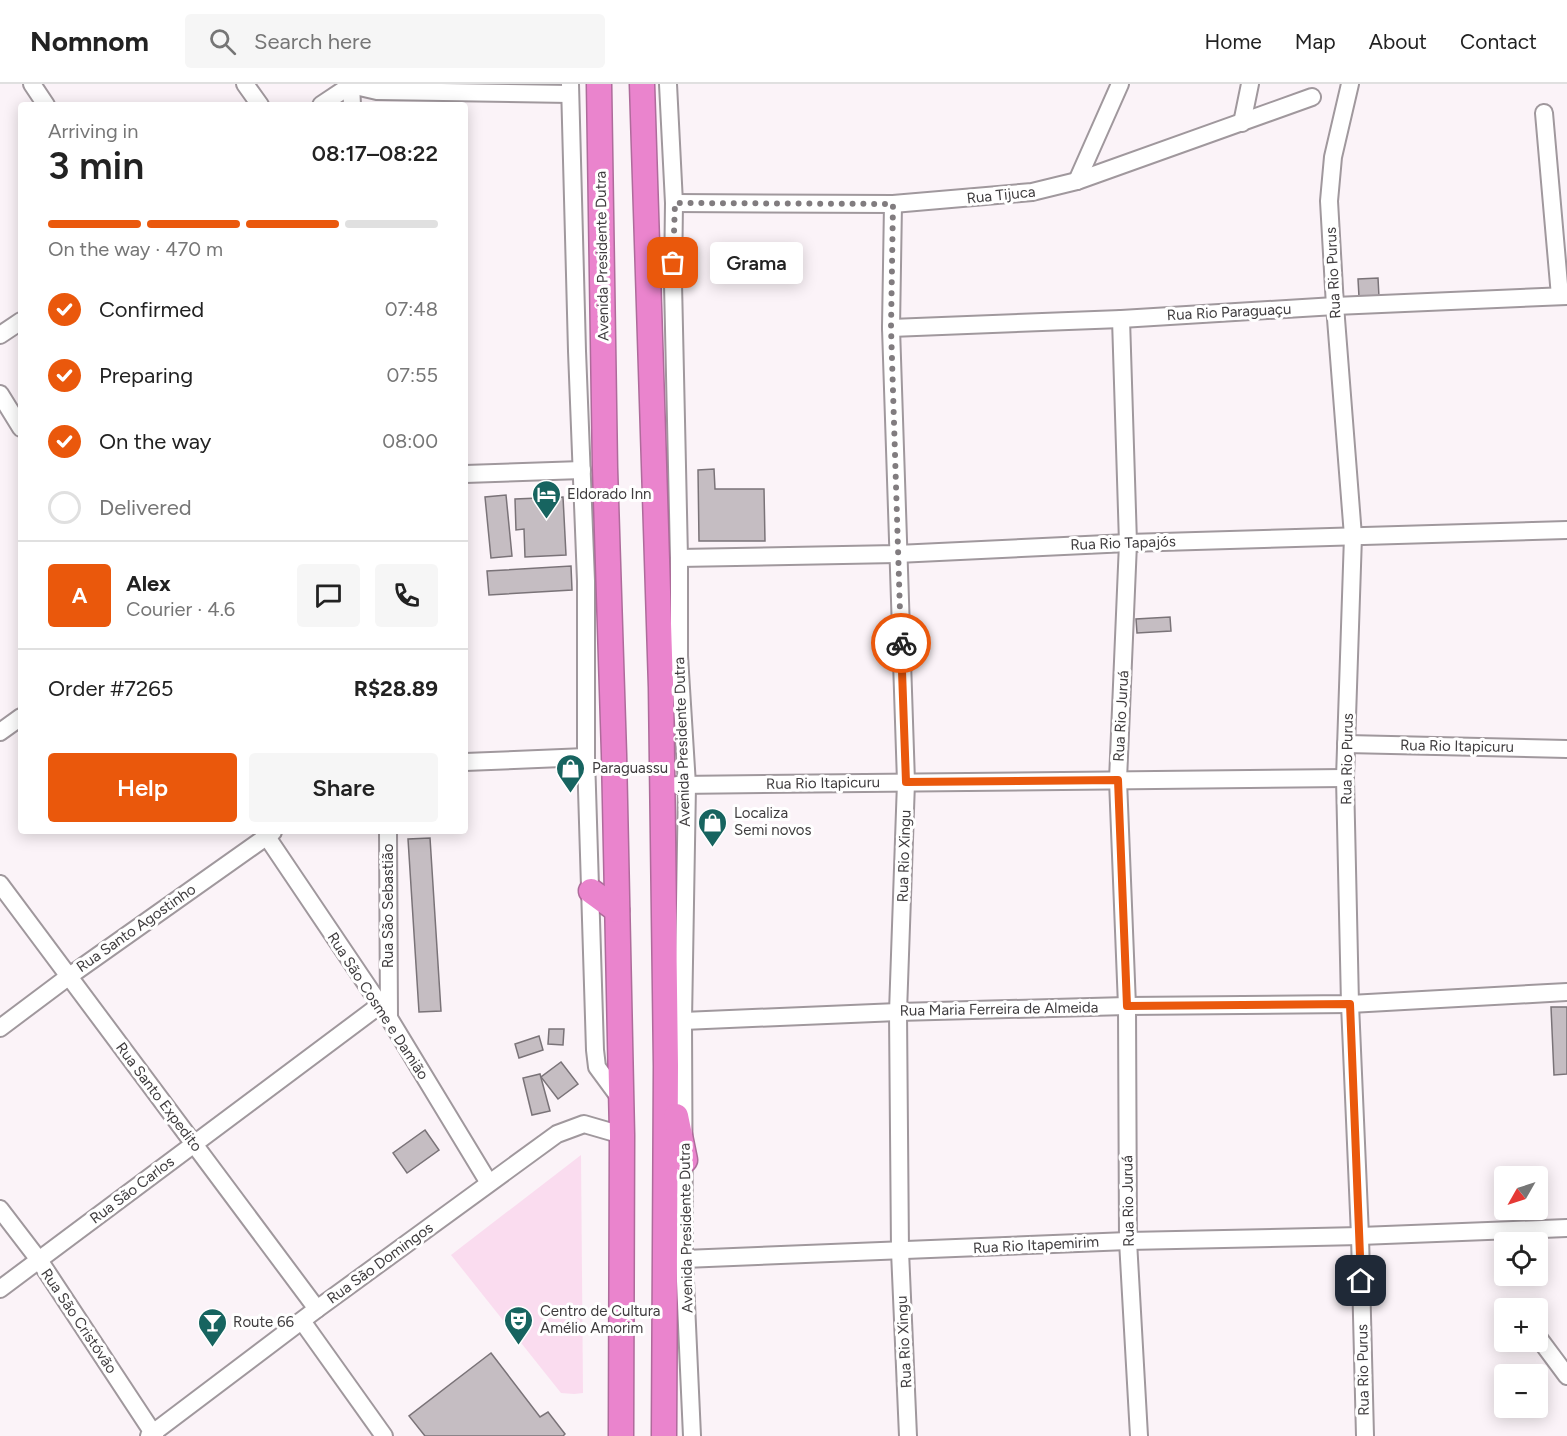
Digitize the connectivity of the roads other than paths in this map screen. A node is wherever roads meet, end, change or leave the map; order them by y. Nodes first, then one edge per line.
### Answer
1 (32, 84) edge
2 (245, 84) edge
3 (351, 84) edge
4 (599, 84) edge
5 (642, 84) edge
6 (668, 84) edge
7 (1120, 84) edge
8 (1250, 84) edge
9 (1350, 84) edge
10 (570, 89) edge
11 (1312, 97) dead end
12 (44, 102) edge
13 (258, 102) edge
14 (325, 102) edge
15 (352, 102) edge
16 (1544, 113) dead end
17 (1242, 123) junction
18 (1077, 181) junction
19 (675, 203) junction
20 (893, 204) junction
21 (1564, 296) edge
22 (1335, 306) junction
23 (1120, 319) junction
24 (18, 323) edge
25 (891, 328) junction
26 (0, 335) edge
27 (0, 394) edge
28 (18, 423) edge
29 (582, 470) junction
30 (468, 474) edge
31 (1567, 530) edge
32 (1353, 536) junction
33 (1128, 543) junction
34 (897, 554) junction
35 (679, 558) junction
36 (679, 656) junction
37 (661, 687) junction
38 (18, 719) edge
39 (0, 732) edge
40 (1346, 744) junction
41 (1567, 749) edge
42 (586, 757) junction
43 (468, 762) edge
44 (1345, 778) junction
45 (1118, 780) junction
46 (906, 782) junction
47 (662, 784) junction
48 (687, 785) junction
49 (267, 834) edge
50 (269, 834) edge
51 (388, 834) edge
52 (0, 884) edge
53 (591, 891) junction
54 (617, 910) junction
55 (68, 977) junction
56 (1567, 992) edge
57 (1350, 1004) junction
58 (1127, 1006) junction
59 (384, 1011) junction
60 (898, 1012) junction
61 (683, 1021) junction
62 (0, 1028) edge
63 (666, 1066) junction
64 (622, 1101) junction
65 (622, 1135) junction
66 (194, 1144) junction
67 (685, 1160) junction
68 (489, 1183) junction
69 (0, 1209) edge
70 (1567, 1228) edge
71 (1360, 1236) junction
72 (1128, 1241) junction
73 (900, 1251) junction
74 (684, 1259) junction
75 (39, 1260) junction
76 (0, 1289) edge
77 (317, 1309) junction
78 (675, 1312) junction
79 (302, 1321) junction
80 (1548, 1350) edge
81 (1567, 1376) edge
82 (152, 1435) edge
83 (384, 1436) edge
84 (621, 1436) edge
85 (664, 1436) edge
86 (692, 1436) edge
87 (908, 1436) edge
88 (1139, 1436) edge
89 (1365, 1436) edge

1 - 12 street
2 - 13 street
3 - 10 street
3 - 14 street
3 - 15 street
4 - 54 highway, Avenida Presidente Dutra
5 - 37 highway, Avenida Presidente Dutra
6 - 19 street, Avenida Presidente Dutra
7 - 18 street
8 - 17 street
9 - 22 street, Rua Rio Purus
10 - 29 street
11 - 17 street, Rua Tijuca
16 - 21 street
17 - 18 street, Rua Tijuca
18 - 20 street, Rua Tijuca
19 - 20 street, Rua Tijuca
19 - 35 street, Avenida Presidente Dutra
20 - 25 street, Rua Rio Xingu
21 - 22 street, Rua Rio Paraguaçu
22 - 23 street, Rua Rio Paraguaçu
22 - 32 street, Rua Rio Purus
23 - 25 street, Rua Rio Paraguaçu
23 - 33 street, Rua Rio Juruá
24 - 26 street
25 - 34 street, Rua Rio Xingu
27 - 28 street
29 - 30 street
29 - 42 street
31 - 32 street, Rua Rio Tapajós
32 - 33 street, Rua Rio Tapajós
32 - 40 street, Rua Rio Purus
33 - 34 street, Rua Rio Tapajós
33 - 45 street, Rua Rio Juruá
34 - 35 street, Rua Rio Tapajós
34 - 46 street, Rua Rio Xingu
35 - 36 street, Avenida Presidente Dutra
36 - 37 highway
36 - 48 street, Avenida Presidente Dutra
37 - 47 highway, Avenida Presidente Dutra
38 - 39 street
40 - 41 street, Rua Rio Itapicuru
40 - 44 street, Rua Rio Purus
42 - 43 street
42 - 53 street
44 - 45 street, Rua Rio Itapicuru
44 - 57 street, Rua Rio Purus
45 - 46 street, Rua Rio Itapicuru
45 - 58 street, Rua Rio Juruá
46 - 48 street, Rua Rio Itapicuru
46 - 60 street, Rua Rio Xingu
47 - 48 street, Rua Rio Itapicuru
47 - 63 highway, Avenida Presidente Dutra
48 - 61 street, Avenida Presidente Dutra
49 - 55 street, Rua Santo Agostinho
50 - 59 street, Rua São Cosme e Damião
51 - 59 street, Rua São Sebastião
52 - 55 street, Rua Santo Expedito
53 - 54 highway
53 - 64 street
54 - 64 highway, Avenida Presidente Dutra
55 - 62 street, Rua Santo Agostinho
55 - 66 street, Rua Santo Expedito
56 - 57 street, Rua Maria Ferreira de Almeida
57 - 58 street, Rua Maria Ferreira de Almeida
57 - 71 street, Rua Rio Purus
58 - 60 street, Rua Maria Ferreira de Almeida
58 - 72 street, Rua Rio Juruá
59 - 66 street, Rua São Carlos
59 - 68 street, Rua São Cosme e Damião
60 - 61 street, Rua Maria Ferreira de Almeida
60 - 73 street, Rua Rio Xingu
61 - 67 street, Avenida Presidente Dutra
63 - 67 highway
63 - 78 highway, Avenida Presidente Dutra
64 - 65 highway, Avenida Presidente Dutra
65 - 68 street, Rua São Domingos
65 - 84 highway, Avenida Presidente Dutra
66 - 75 street, Rua São Carlos
66 - 77 street, Rua Santo Expedito
67 - 74 street, Avenida Presidente Dutra
68 - 77 street, Rua São Domingos
69 - 75 street, Rua São Cristóvão
70 - 71 street, Rua Rio Itapemirim
71 - 72 street, Rua Rio Itapemirim
71 - 89 street, Rua Rio Purus
72 - 73 street, Rua Rio Itapemirim
72 - 88 street, Rua Rio Juruá
73 - 74 street, Rua Rio Itapemirim
73 - 87 street, Rua Rio Xingu
74 - 78 street, Avenida Presidente Dutra
75 - 76 street, Rua São Carlos
75 - 82 street, Rua São Cristóvão
77 - 79 street, Rua São Domingos
78 - 85 highway, Avenida Presidente Dutra
78 - 86 street, Avenida Presidente Dutra
79 - 82 street, Rua São Domingos
79 - 83 street
80 - 81 street

